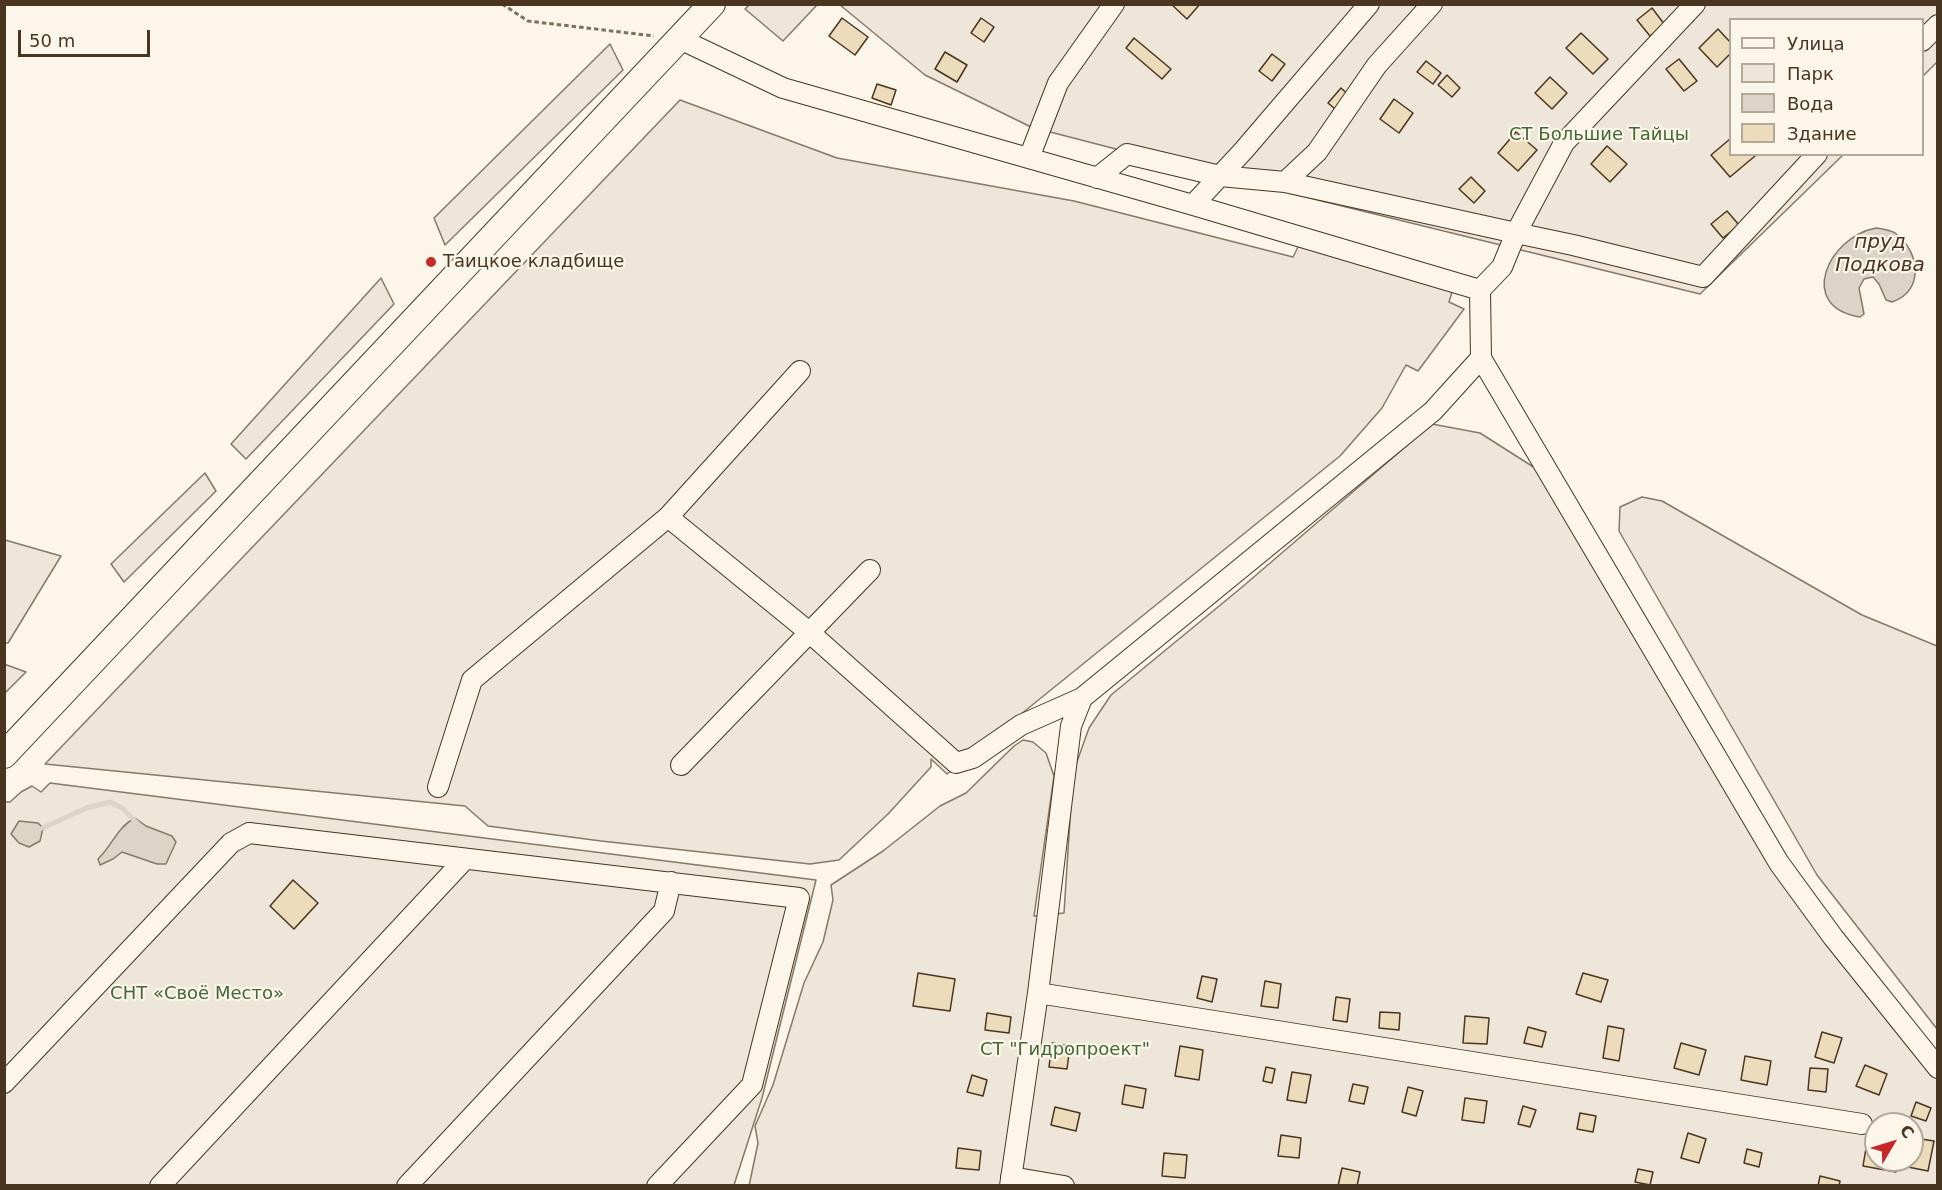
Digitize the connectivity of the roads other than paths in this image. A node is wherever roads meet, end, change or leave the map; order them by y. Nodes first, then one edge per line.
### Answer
1 (712, 4) edge
2 (1114, 4) edge
3 (1369, 4) edge
4 (1432, 4) edge
5 (1695, 4) edge
6 (1938, 25) edge
7 (680, 39) junction
8 (1924, 40) edge
9 (1815, 156) edge
10 (1029, 158) junction
11 (1220, 176) junction
12 (1097, 178) junction
13 (1285, 182) junction
14 (1193, 205) junction
15 (1516, 233) junction
16 (1480, 290) junction
17 (1480, 358) junction
18 (800, 371) dead end
19 (668, 517) junction
20 (870, 570) dead end
21 (809, 632) junction
22 (1082, 698) junction
23 (4, 755) edge
24 (681, 765) dead end
25 (438, 787) dead end
26 (465, 859) junction
27 (671, 882) junction
28 (1038, 993) junction
29 (1938, 1068) edge
30 (4, 1083) edge
31 (1862, 1124) dead end
32 (1010, 1181) edge
33 (160, 1185) edge
34 (407, 1185) edge
35 (657, 1185) edge
36 (1065, 1185) edge

1 - 7 main road
2 - 10 street
3 - 11 street
4 - 13 street
5 - 15 street
6 - 8 street
7 - 10 street
7 - 23 main road
9 - 15 street
10 - 12 street
11 - 12 street
11 - 13 street
11 - 14 street
12 - 14 street
13 - 15 street
14 - 16 street
15 - 16 street
16 - 17 street
17 - 22 street
17 - 29 street
18 - 19 street
19 - 21 street
19 - 25 street
20 - 21 street
21 - 22 street
21 - 24 street
22 - 28 street
26 - 27 street
26 - 30 street
26 - 33 street
27 - 34 street
27 - 35 street
28 - 31 street
28 - 32 street
32 - 36 street

